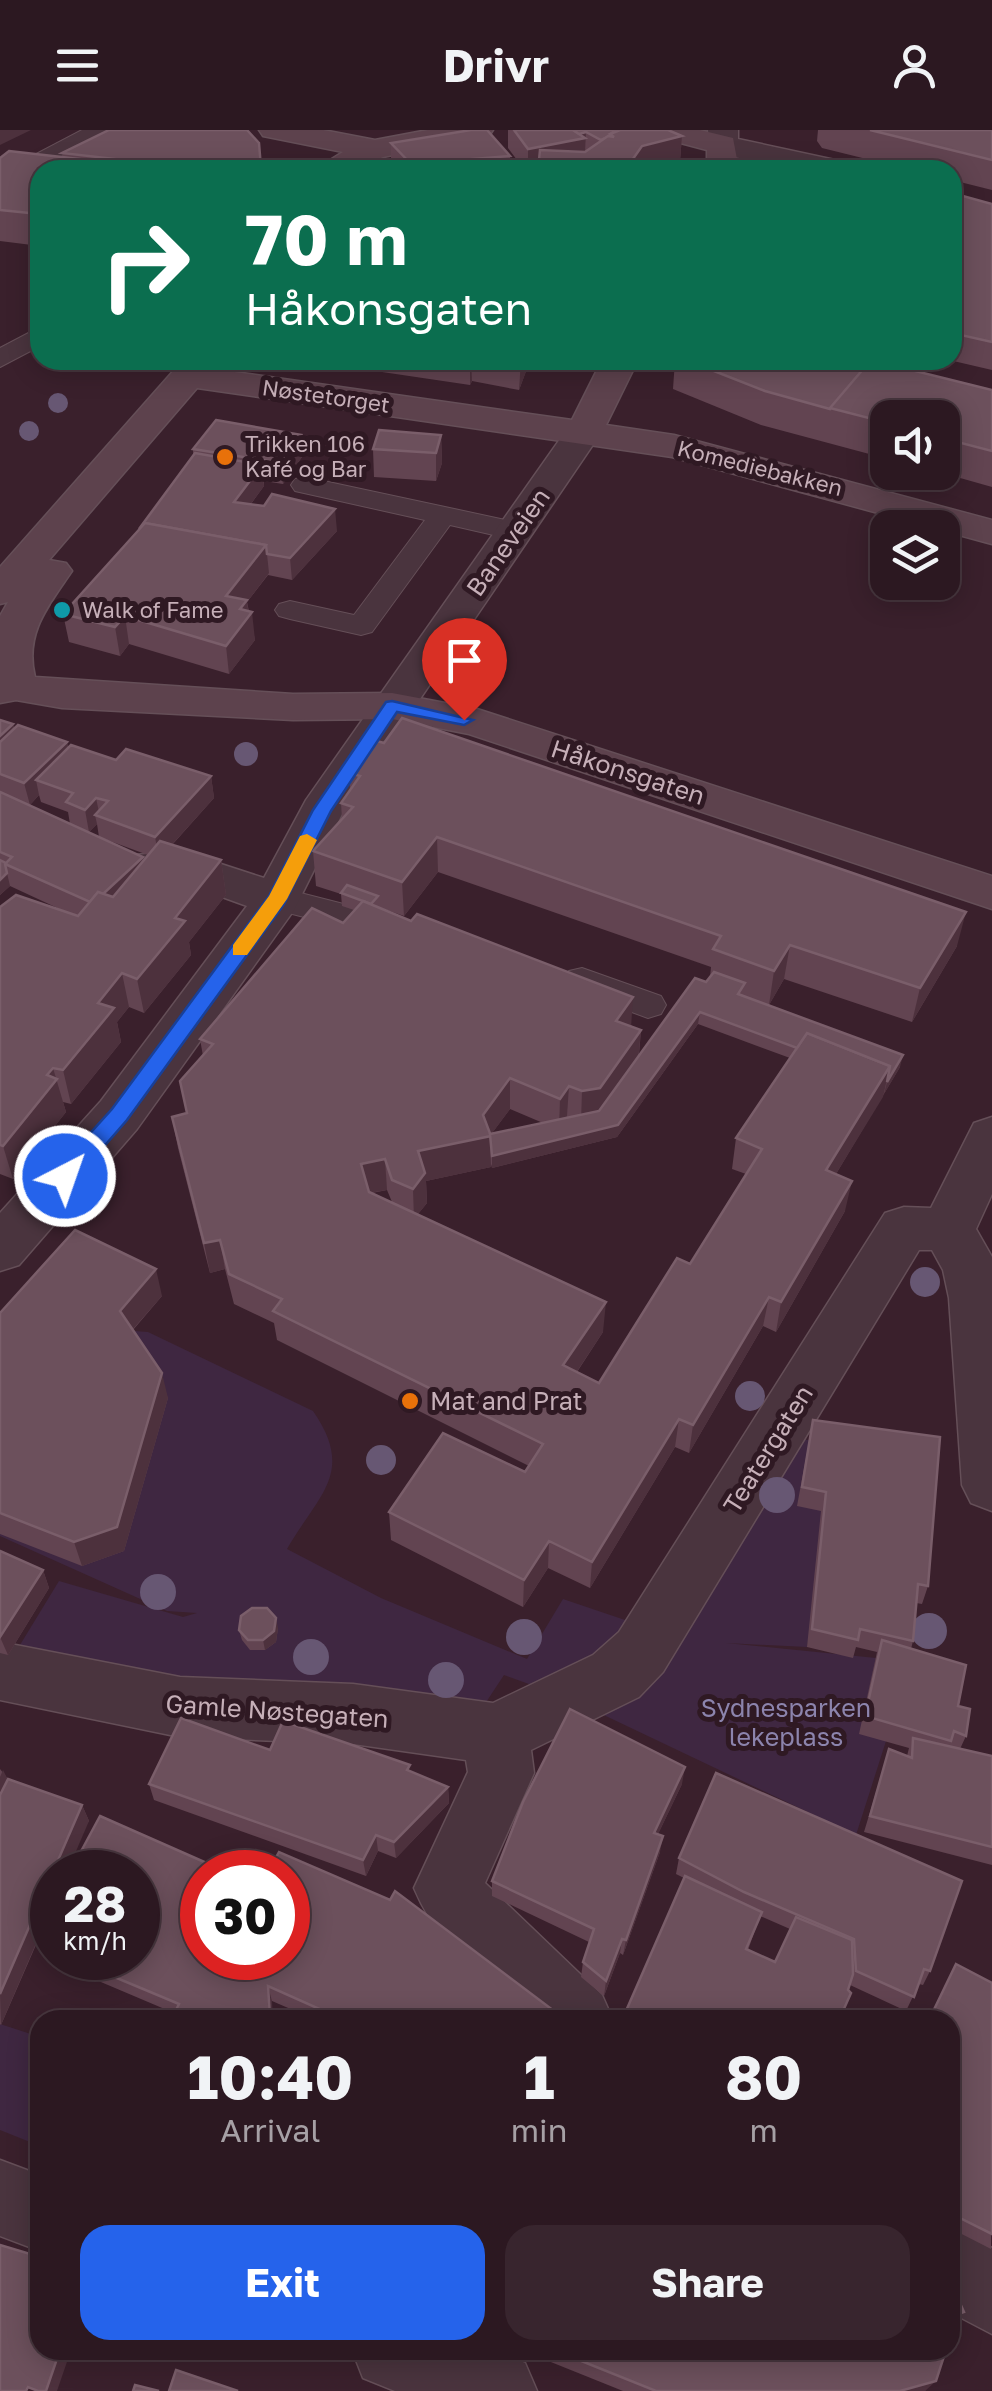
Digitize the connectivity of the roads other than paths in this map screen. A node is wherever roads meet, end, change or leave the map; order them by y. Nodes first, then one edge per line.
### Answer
1 (100, 130) edge
2 (250, 130) edge
3 (274, 130) edge
4 (478, 130) edge
5 (665, 130) edge
6 (719, 144) edge
7 (375, 149) junction
8 (38, 160) edge
9 (296, 160) edge
10 (351, 160) edge
11 (792, 160) edge
12 (30, 164) edge
13 (13, 172) edge
14 (13, 325) dead end
15 (30, 329) edge
16 (30, 339) edge
17 (0, 359) edge
18 (30, 363) edge
19 (0, 370) edge
20 (194, 370) edge
21 (209, 370) edge
22 (615, 370) edge
23 (585, 430) junction
24 (110, 469) junction
25 (305, 485) dead end
26 (443, 516) junction
27 (516, 531) junction
28 (992, 532) edge
29 (0, 592) edge
30 (290, 610) dead end
31 (8, 689) edge
32 (392, 706) junction
33 (108, 851) edge
34 (992, 892) edge
35 (277, 899) junction
36 (442, 934) edge
37 (546, 967) edge
38 (648, 1005) dead end
39 (992, 1137) edge
40 (948, 1230) junction
41 (0, 1250) edge
42 (992, 1485) edge
43 (0, 1671) edge
44 (496, 1734) junction
45 (566, 2010) edge
46 (0, 2198) edge
47 (30, 2210) edge
48 (960, 2272) edge
49 (992, 2295) edge
50 (417, 2360) edge
51 (497, 2391) edge

1 - 8 lane
2 - 9 main road
3 - 7 main road
4 - 7 main road
5 - 6 main road
6 - 11 street
7 - 10 main road
12 - 13 lane
14 - 15 lane
16 - 17 lane
18 - 19 lane
20 - 24 main road, Nøstetorget
21 - 23 main road, Nøstetorget
22 - 23 main road, Baneveien
23 - 27 street, Baneveien
23 - 28 main road, Komediebakken
24 - 29 main road, Nøstetorget
24 - 31 main road
25 - 26 lane
26 - 27 lane
26 - 30 lane
27 - 32 street, Baneveien
31 - 32 main road, Håkonsgaten
32 - 34 main road, Håkonsgaten
32 - 35 street, Baneveien
33 - 35 street
35 - 36 lane
35 - 41 street, Baneveien
37 - 38 lane
39 - 40 street
40 - 42 street
40 - 44 street, Teatergaten
43 - 44 street, Gamle Nøstegaten
44 - 45 street
46 - 47 street
48 - 49 street
50 - 51 street

